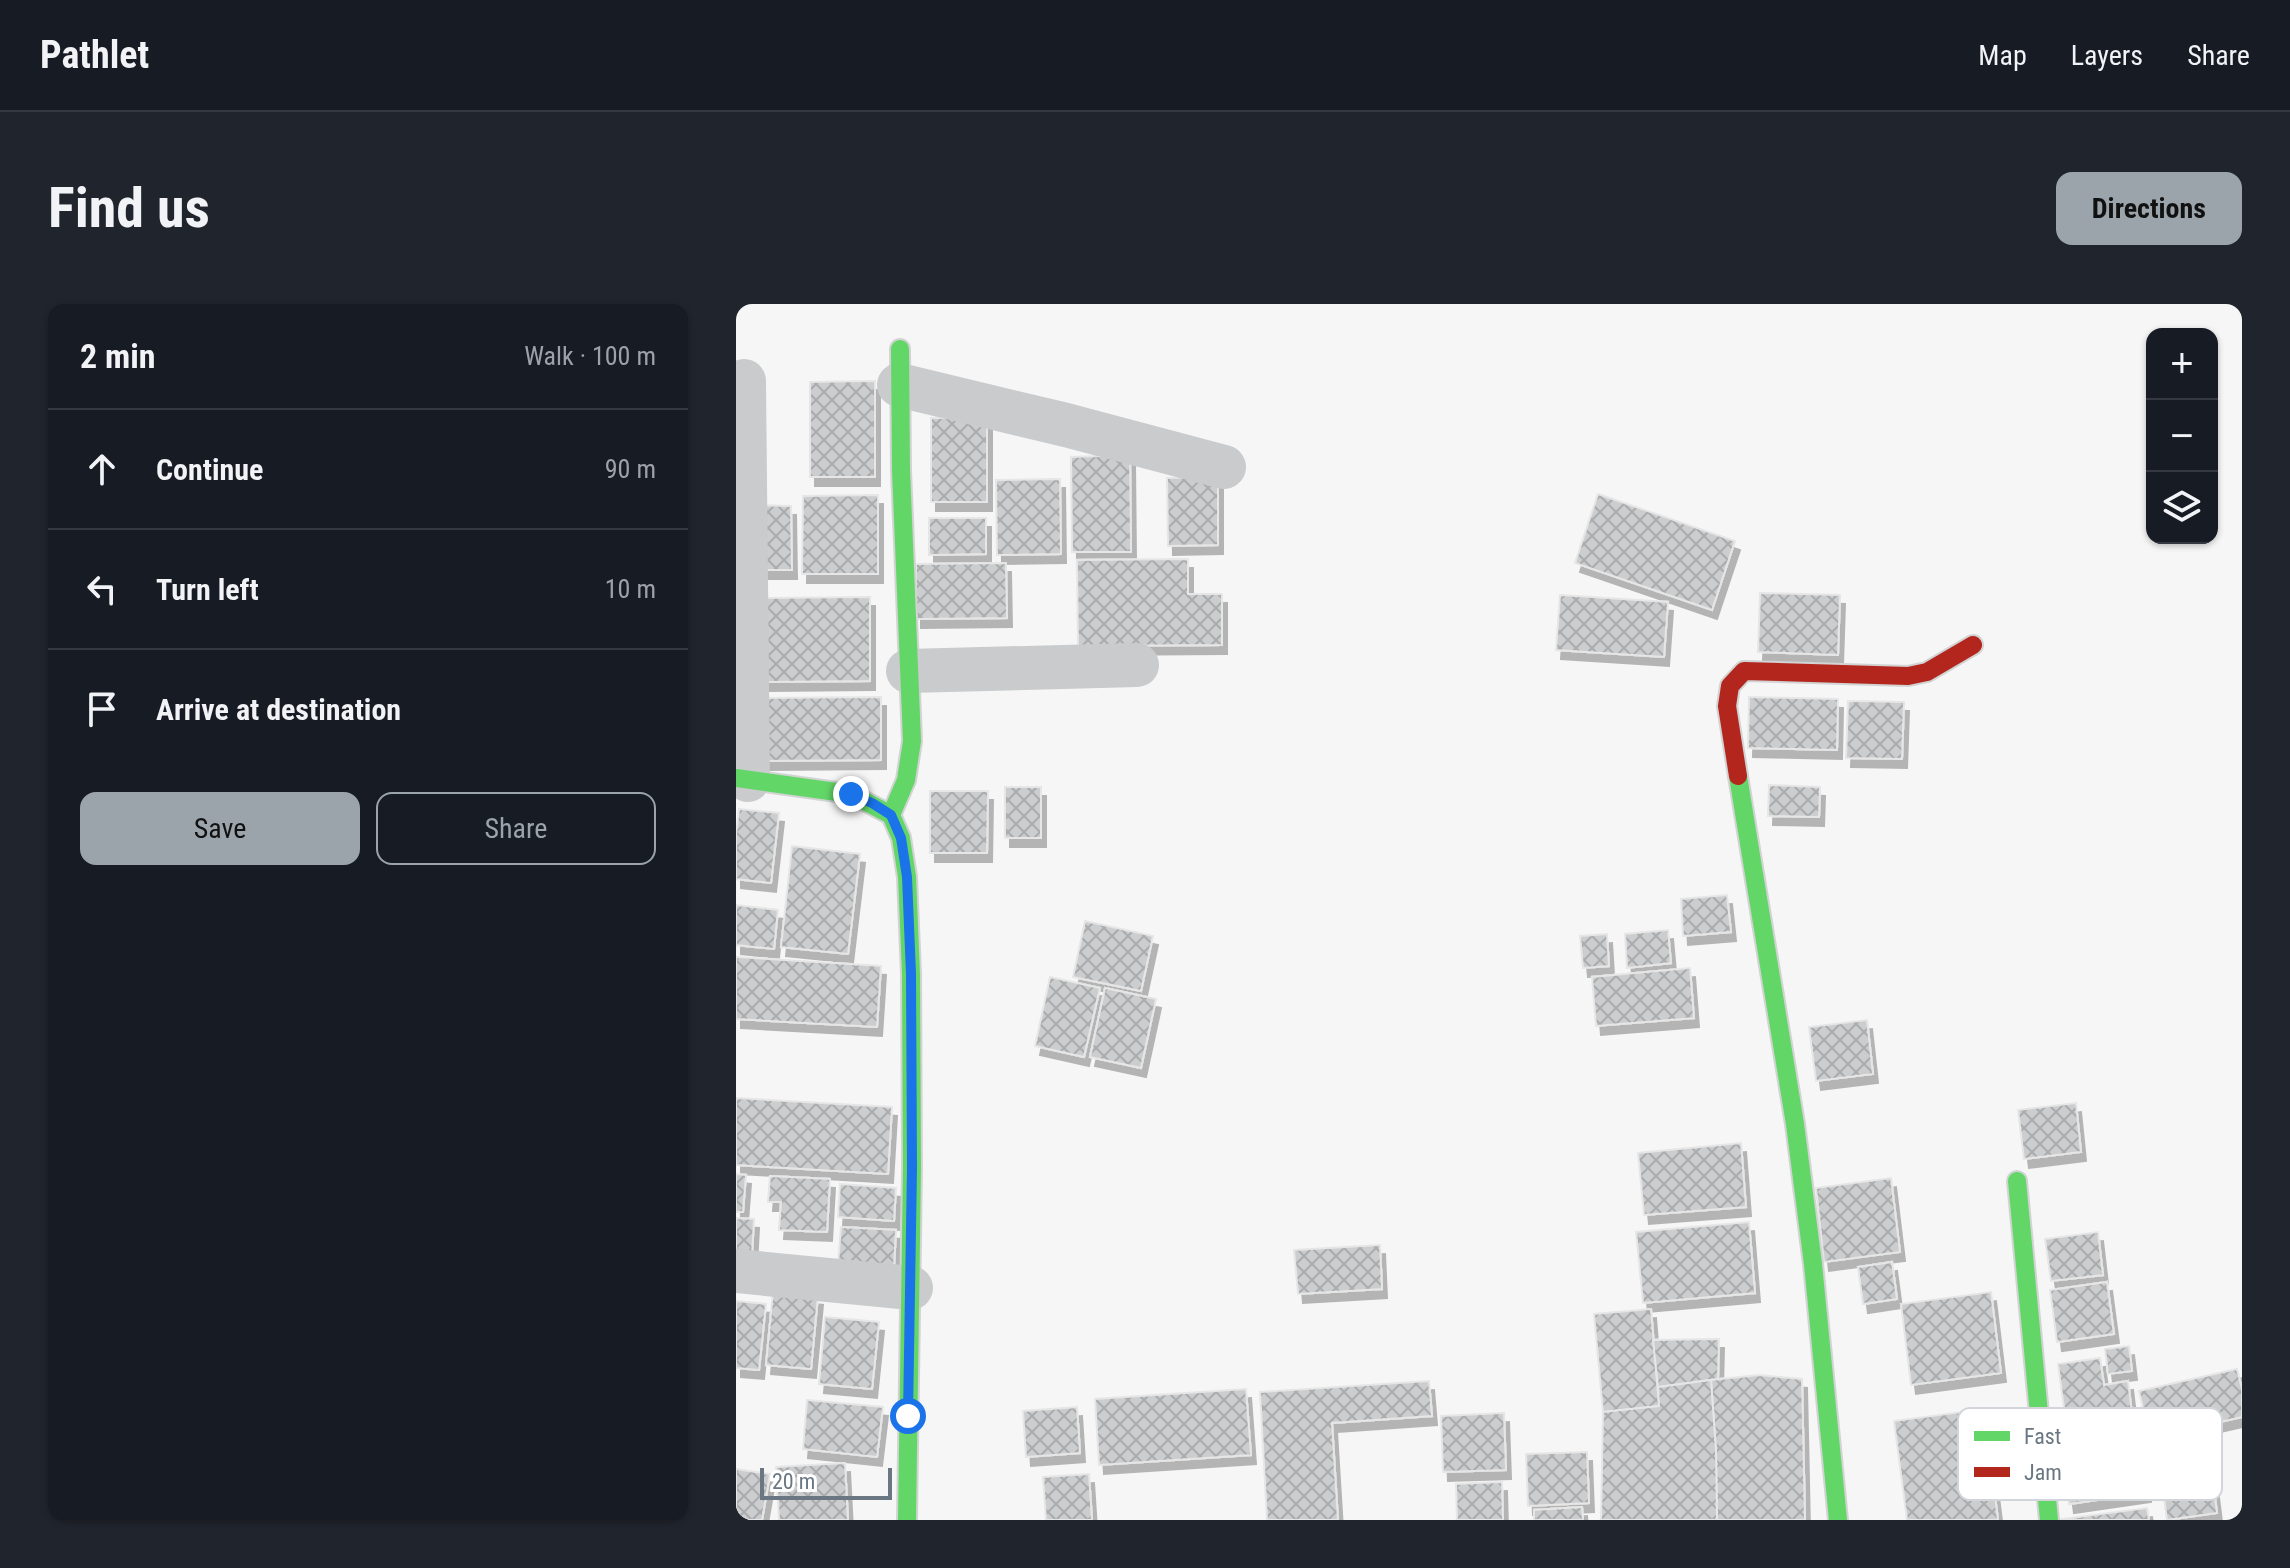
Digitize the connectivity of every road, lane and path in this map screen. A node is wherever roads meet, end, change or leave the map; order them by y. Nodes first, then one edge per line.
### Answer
1 (900, 367) joint
2 (744, 381) dead end
3 (1224, 467) dead end
4 (1973, 645) dead end
5 (1137, 665) dead end
6 (908, 671) junction
7 (742, 779) edge
8 (891, 815) junction
9 (2017, 1181) dead end
10 (736, 1271) edge
11 (911, 1288) junction
12 (2038, 1408) edge
13 (2047, 1500) edge
14 (907, 1520) edge
15 (1838, 1520) edge
16 (2049, 1520) edge

1 - 3 street
1 - 6 street
2 - 7 street
4 - 15 street
5 - 6 street
6 - 8 street
7 - 8 street
8 - 11 street
9 - 12 street
10 - 11 street
11 - 14 street
13 - 16 street

